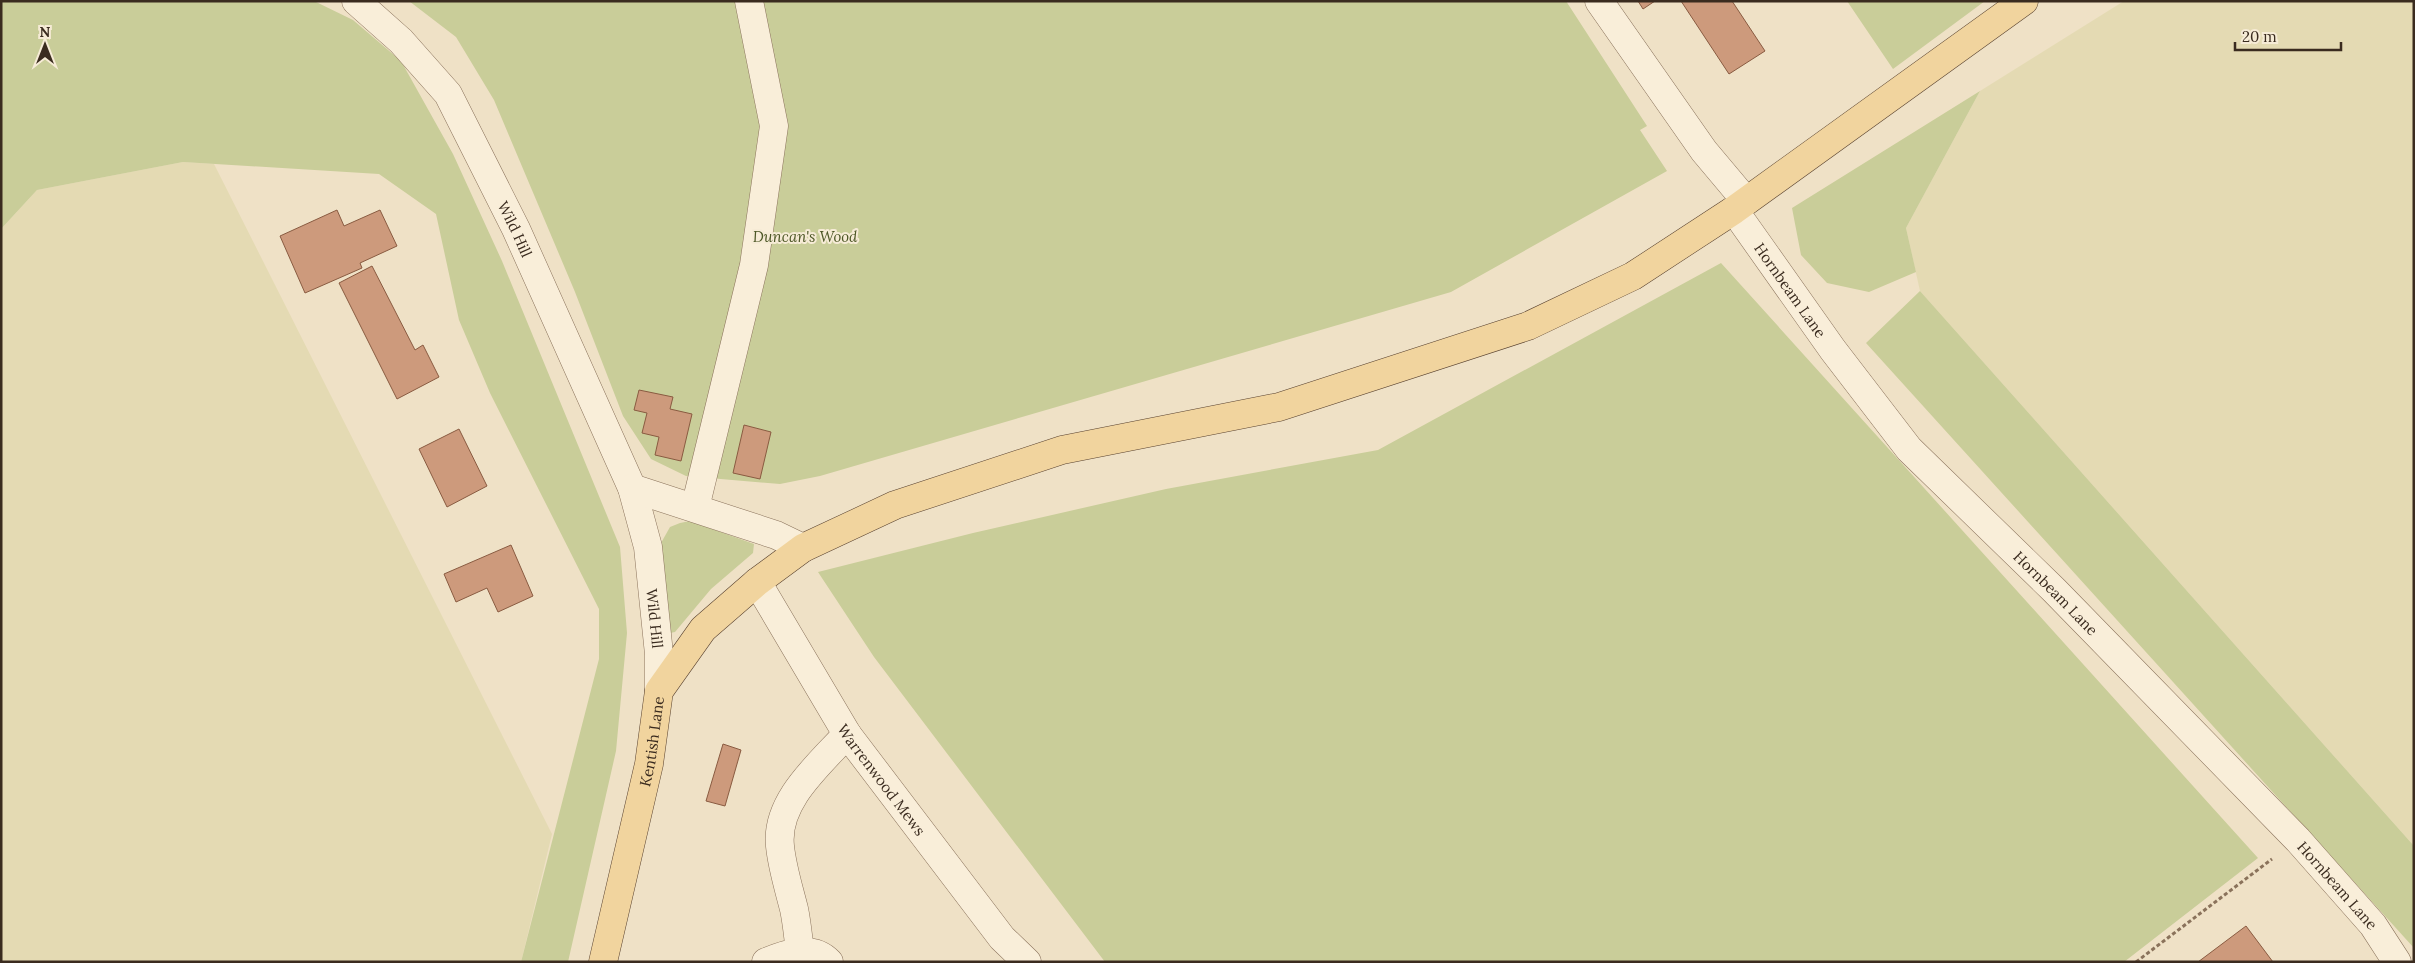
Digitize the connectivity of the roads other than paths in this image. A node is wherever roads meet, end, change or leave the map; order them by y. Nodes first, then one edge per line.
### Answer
1 (356, 1) edge
2 (749, 1) edge
3 (1599, 1) edge
4 (2024, 1) edge
5 (1740, 205) junction
6 (632, 488) junction
7 (694, 508) junction
8 (803, 548) junction
9 (757, 582) junction
10 (659, 691) junction
11 (847, 734) junction
12 (800, 951) junction
13 (603, 962) edge
14 (766, 962) edge
15 (829, 962) edge
16 (1027, 962) edge
17 (2397, 962) edge

1 - 6 street, Wild Hill
2 - 7 street
3 - 5 street, Hornbeam Lane
4 - 5 main road, Kentish Lane
5 - 8 main road, Kentish Lane
5 - 17 street, Hornbeam Lane
6 - 7 street
6 - 10 street, Wild Hill
7 - 8 street
8 - 9 main road, Kentish Lane
9 - 10 main road, Kentish Lane
9 - 11 street, Warrenwood Mews
10 - 13 main road, Kentish Lane
11 - 12 street
11 - 16 street, Warrenwood Mews
12 - 14 street
12 - 15 street

